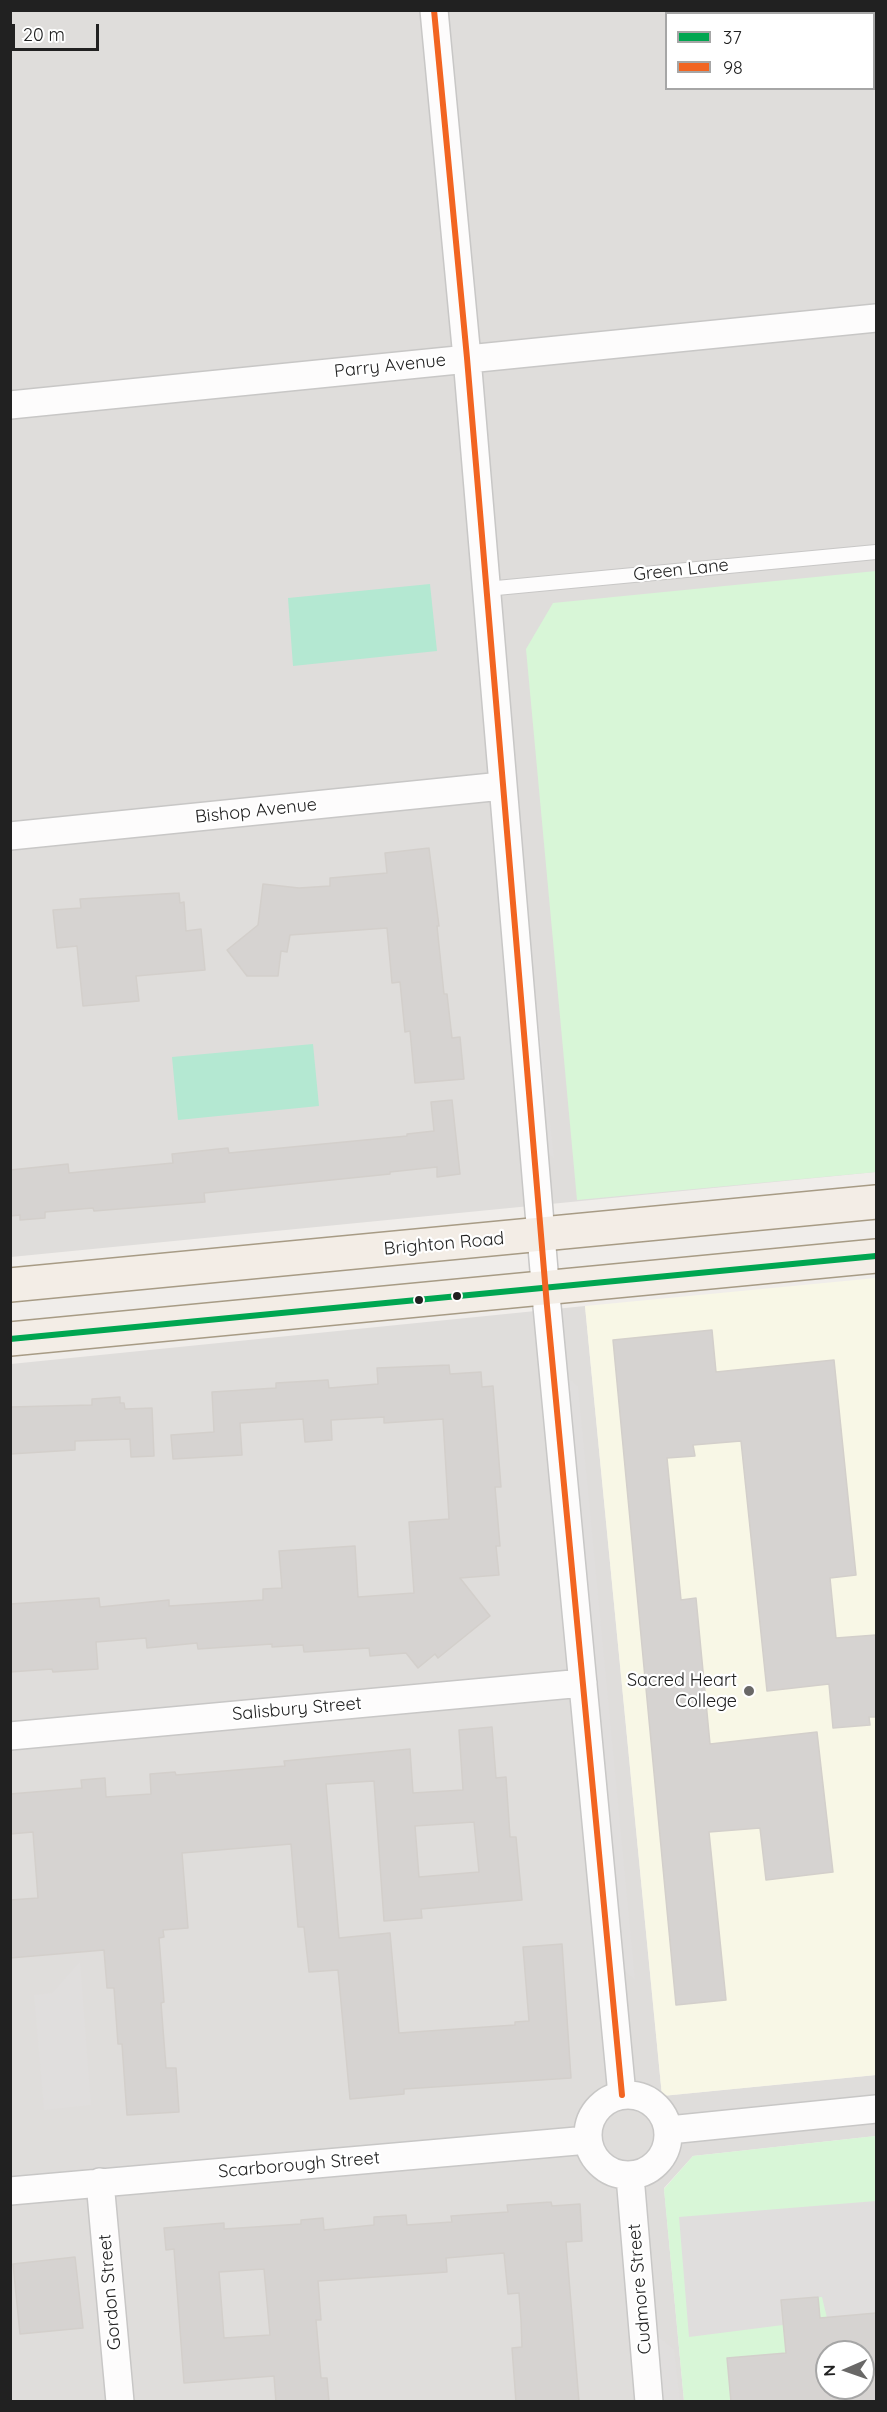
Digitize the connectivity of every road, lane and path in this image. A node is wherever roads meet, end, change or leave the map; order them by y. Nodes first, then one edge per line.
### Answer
1 (434, 10) edge
2 (876, 318) edge
3 (467, 358) junction
4 (10, 405) edge
5 (876, 552) edge
6 (486, 589) junction
7 (502, 786) junction
8 (10, 836) edge
9 (876, 1202) edge
10 (540, 1235) junction
11 (876, 1256) edge
12 (10, 1285) edge
13 (545, 1288) junction
14 (10, 1339) edge
15 (583, 1683) junction
16 (10, 1736) edge
17 (622, 2095) junction
18 (876, 2109) edge
19 (669, 2130) junction
20 (588, 2140) junction
21 (630, 2176) junction
22 (100, 2182) junction
23 (10, 2191) edge
24 (120, 2402) edge
25 (649, 2402) edge

1 - 3 street
2 - 3 street, Parry Avenue
3 - 4 street, Parry Avenue
3 - 6 street
5 - 6 lane, Green Lane
6 - 7 street
7 - 8 street, Bishop Avenue
7 - 10 street
9 - 10 main road, Brighton Road
10 - 12 main road, Brighton Road
10 - 13 street
11 - 13 main road
13 - 14 main road
13 - 15 street
15 - 16 street, Salisbury Street
15 - 17 street
17 - 19 street
17 - 20 street
18 - 19 street
19 - 21 street
20 - 21 street
20 - 22 street, Scarborough Street
21 - 25 street, Cudmore Street
22 - 23 street, Scarborough Street
22 - 24 street, Gordon Street

